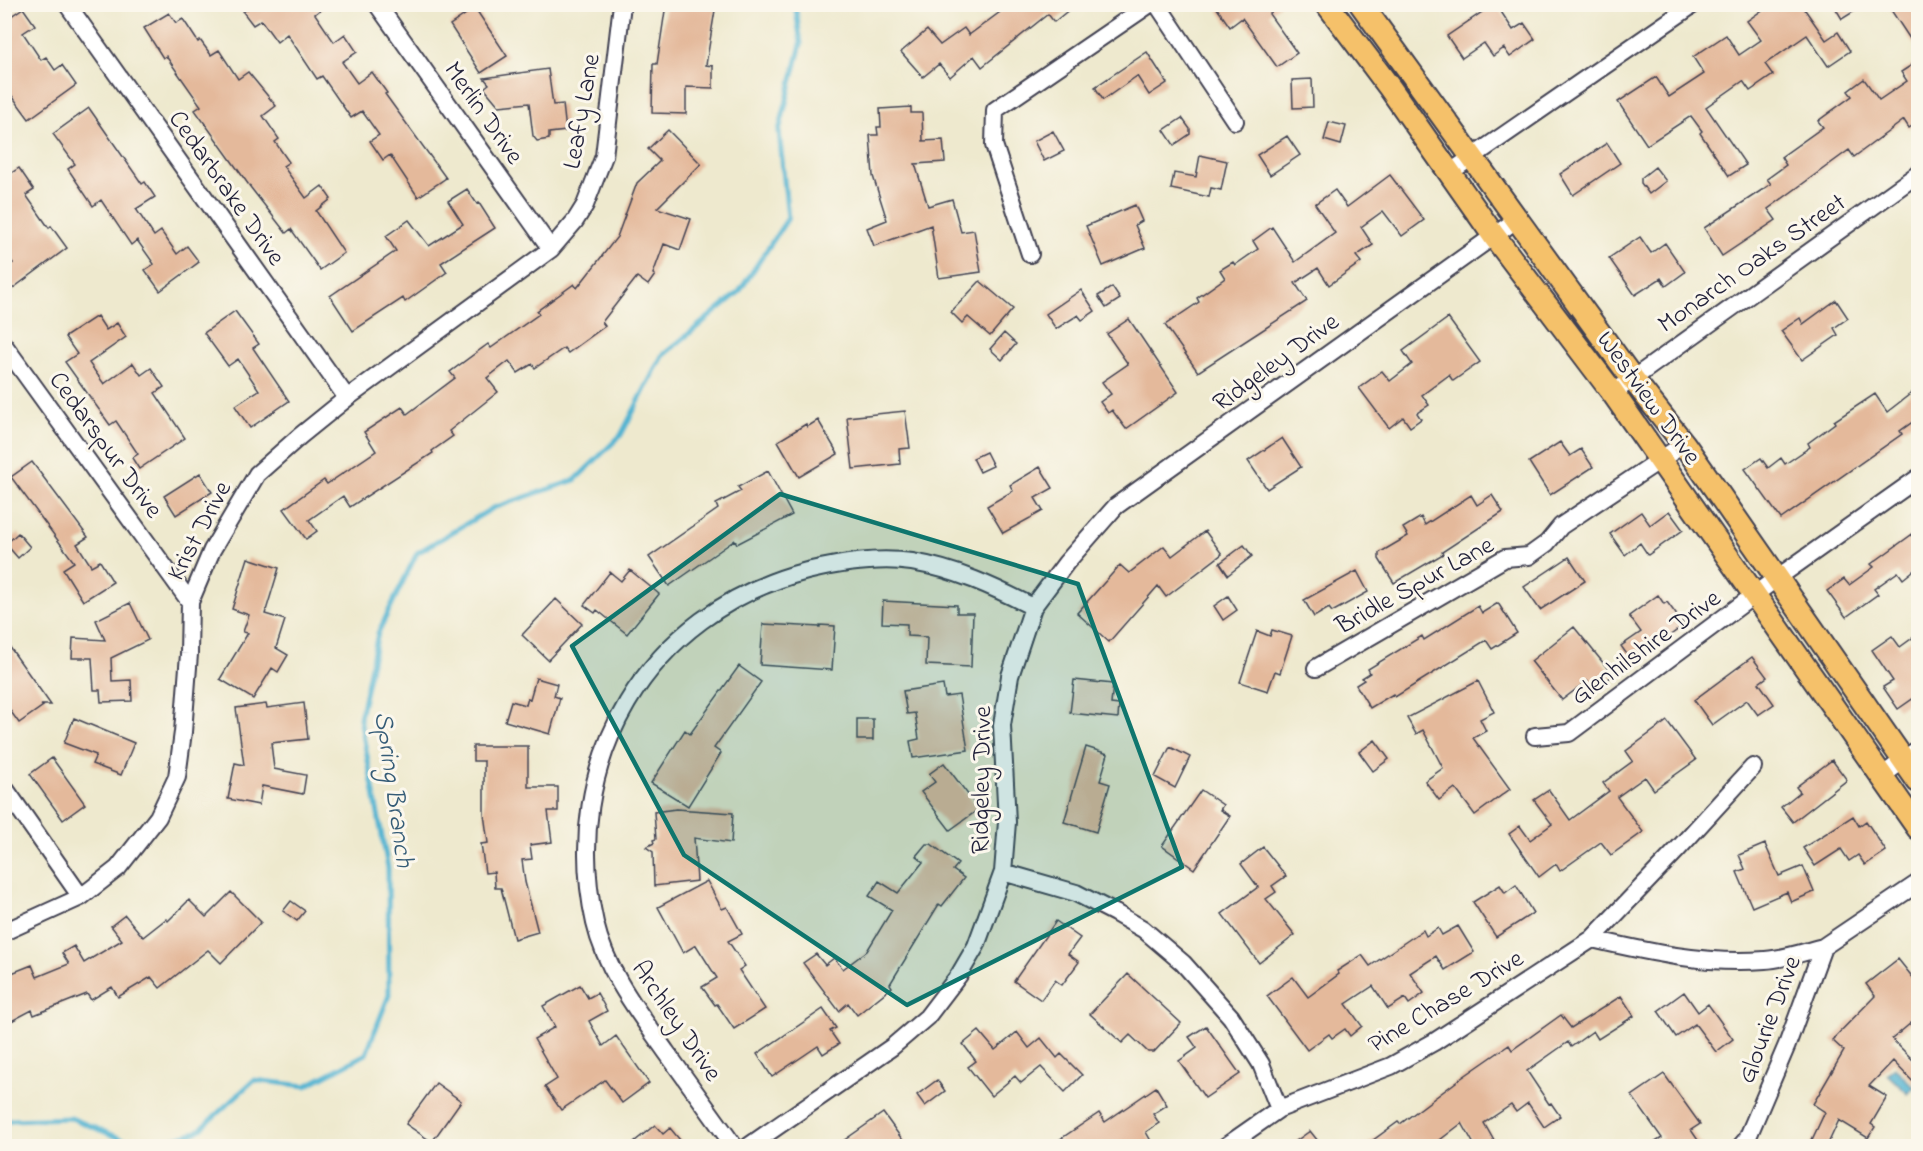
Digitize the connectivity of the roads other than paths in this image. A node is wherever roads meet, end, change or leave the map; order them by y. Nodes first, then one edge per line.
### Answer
1 (67, 4) edge
2 (377, 4) edge
3 (622, 4) edge
4 (1150, 4) edge
5 (1157, 4) edge
6 (1327, 4) edge
7 (1361, 4) edge
8 (1694, 4) edge
9 (1235, 121) dead end
10 (1472, 159) junction
11 (1449, 174) junction
12 (1918, 174) edge
13 (1516, 219) junction
14 (1494, 236) junction
15 (551, 249) junction
16 (1030, 254) dead end
17 (4, 345) edge
18 (1632, 378) junction
19 (1613, 393) junction
20 (347, 398) junction
21 (1684, 444) junction
22 (1660, 459) junction
23 (1918, 478) edge
24 (1778, 578) junction
25 (1756, 595) junction
26 (190, 602) junction
27 (1033, 607) junction
28 (1316, 668) dead end
29 (1535, 736) dead end
30 (1911, 754) edge
31 (1753, 767) dead end
32 (1882, 776) junction
33 (1918, 781) edge
34 (4, 787) edge
35 (1918, 828) edge
36 (1003, 872) junction
37 (1918, 884) edge
38 (81, 897) junction
39 (4, 932) edge
40 (1592, 939) junction
41 (1823, 947) junction
42 (1279, 1109) junction
43 (734, 1146) edge
44 (749, 1146) edge
45 (1226, 1146) edge
46 (1741, 1146) edge

1 - 20 street, Cedarbrake Drive
2 - 15 street, Merlin Drive
3 - 15 street, Leafy Lane
4 - 16 street
5 - 9 street
6 - 11 main road, Westview Drive
7 - 10 main road, Westview Drive
8 - 10 street
10 - 11 street
10 - 13 main road, Westview Drive
11 - 14 main road, Westview Drive
12 - 18 street, Monarch Oaks Street
13 - 14 street, Ridgeley Drive
13 - 18 main road, Westview Drive
14 - 19 main road, Westview Drive
14 - 27 street, Ridgeley Drive
15 - 20 street, Krist Drive
17 - 26 street, Cedarspur Drive
18 - 19 street, Monarch Oaks Street
18 - 21 main road, Westview Drive
19 - 22 main road, Westview Drive
20 - 26 street, Krist Drive
21 - 22 street, Bridle Spur Lane
21 - 24 main road, Westview Drive
22 - 25 main road, Westview Drive
22 - 28 street, Bridle Spur Lane
23 - 24 street
24 - 25 street, Glenhilshire Drive
24 - 30 main road, Westview Drive
25 - 29 street, Glenhilshire Drive
25 - 32 main road, Westview Drive
26 - 38 street, Krist Drive
27 - 36 street, Ridgeley Drive
27 - 43 street, Archley Drive
30 - 32 street
30 - 33 main road, Westview Drive
31 - 40 street, Pine Chase Drive
32 - 35 main road, Westview Drive
34 - 38 street
36 - 42 street
36 - 44 street, Ridgeley Drive
37 - 41 street, Glourie Drive
38 - 39 street, Krist Drive
40 - 41 street
40 - 42 street, Pine Chase Drive
41 - 46 street, Glourie Drive
42 - 45 street, Pine Chase Drive

